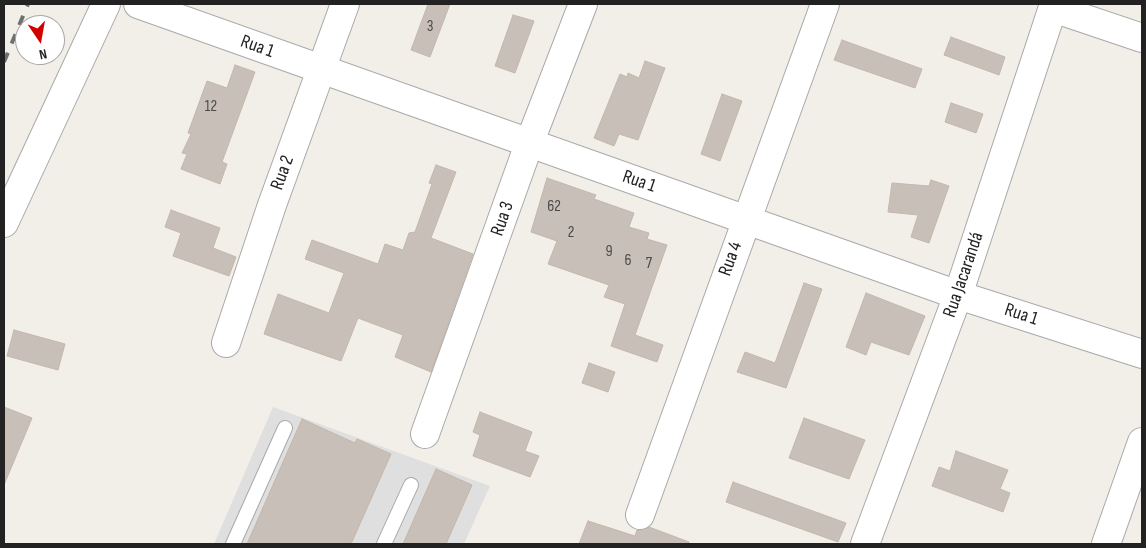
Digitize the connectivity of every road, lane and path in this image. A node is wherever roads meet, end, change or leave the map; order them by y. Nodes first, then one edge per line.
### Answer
1 (106, 4) edge
2 (138, 4) edge
3 (345, 4) edge
4 (583, 4) edge
5 (825, 4) edge
6 (1053, 6) edge
7 (1142, 38) edge
8 (320, 71) junction
9 (529, 144) junction
10 (746, 218) junction
11 (4, 223) edge
12 (958, 295) junction
13 (226, 343) dead end
14 (1142, 354) edge
15 (285, 428) dead end
16 (425, 434) dead end
17 (1142, 442) edge
18 (412, 485) dead end
19 (640, 515) dead end
20 (233, 544) edge
21 (384, 544) edge
22 (865, 544) edge
23 (1106, 544) edge

1 - 11 street
2 - 8 street, Rua 1
3 - 8 street, Rua 2
4 - 9 street, Rua 3
5 - 10 street, Rua 4
6 - 7 street
6 - 12 street, Rua Jacarandá
8 - 9 street, Rua 1
8 - 13 street, Rua 2
9 - 10 street, Rua 1
9 - 16 street, Rua 3
10 - 12 street, Rua 1
10 - 19 street, Rua 4
12 - 14 street, Rua 1
12 - 22 street, Rua Jacarandá
15 - 20 lane
17 - 23 street
18 - 21 lane

